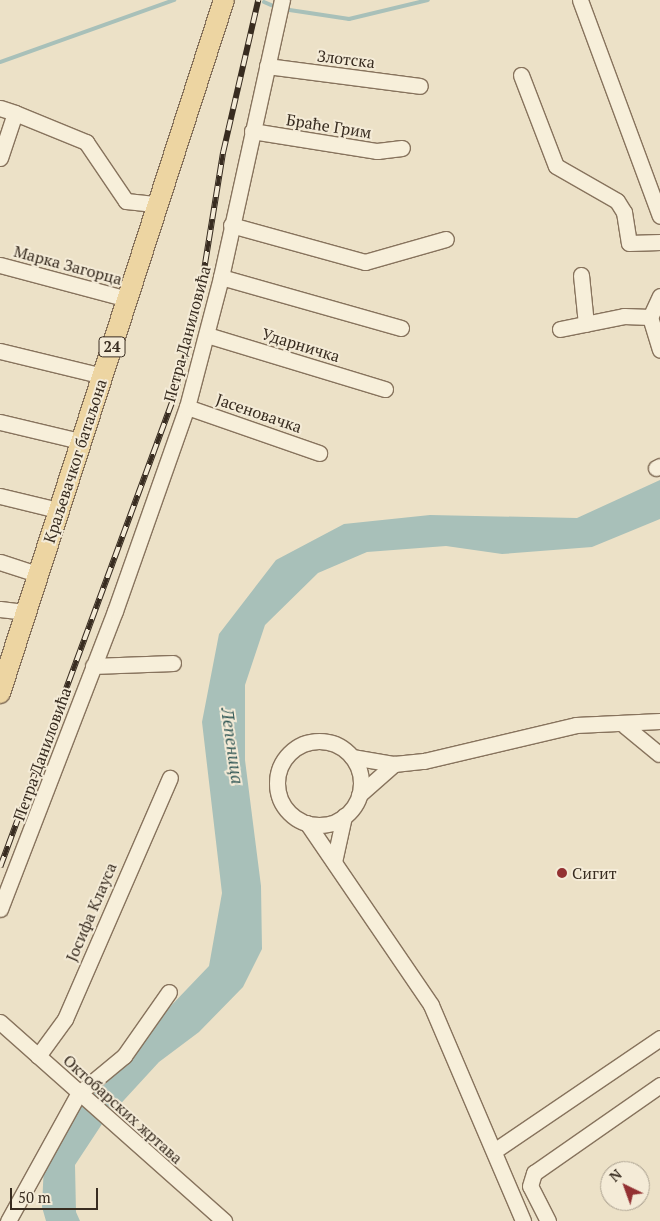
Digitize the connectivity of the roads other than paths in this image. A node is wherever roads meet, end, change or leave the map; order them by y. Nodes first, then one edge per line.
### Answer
1 (224, 0) edge
2 (580, 0) edge
3 (280, 5) edge
4 (266, 66) junction
5 (521, 75) dead end
6 (420, 86) dead end
7 (0, 108) edge
8 (15, 113) junction
9 (252, 131) junction
10 (402, 148) dead end
11 (0, 158) edge
12 (157, 204) junction
13 (660, 216) edge
14 (231, 225) junction
15 (446, 239) dead end
16 (660, 242) edge
17 (0, 264) edge
18 (581, 275) dead end
19 (221, 277) junction
20 (660, 296) edge
21 (128, 299) junction
22 (650, 317) junction
23 (586, 324) junction
24 (401, 328) dead end
25 (560, 329) dead end
26 (207, 335) junction
27 (660, 349) edge
28 (0, 351) edge
29 (103, 376) junction
30 (385, 389) dead end
31 (187, 407) junction
32 (0, 422) edge
33 (80, 441) junction
34 (320, 453) dead end
35 (0, 496) edge
36 (58, 510) junction
37 (0, 562) edge
38 (38, 574) junction
39 (0, 609) edge
40 (24, 612) junction
41 (172, 663) dead end
42 (93, 666) junction
43 (0, 693) edge
44 (660, 721) edge
45 (625, 726) junction
46 (660, 735) edge
47 (660, 755) edge
48 (352, 757) junction
49 (394, 764) junction
50 (170, 778) dead end
51 (359, 795) junction
52 (344, 816) junction
53 (307, 823) junction
54 (334, 862) junction
55 (0, 909) edge
56 (169, 992) dead end
57 (0, 1022) edge
58 (660, 1038) edge
59 (38, 1056) junction
60 (660, 1084) edge
61 (82, 1098) junction
62 (494, 1151) junction
63 (8, 1221) edge
64 (224, 1221) edge
65 (523, 1221) edge
66 (548, 1221) edge

1 - 12 main road, Краљевачког батаљона / 24
2 - 13 street
3 - 4 street, Петра Даниловића
4 - 6 street, Злотска
4 - 9 street, Петра Даниловића
5 - 16 street
7 - 8 street
8 - 11 street
8 - 12 street
9 - 10 street, Браће Грим
9 - 14 street, Петра Даниловића
12 - 21 main road, Краљевачког батаљона / 24
14 - 15 street
14 - 19 street, Петра Даниловића
17 - 21 street, Марка Загорца
18 - 23 street
19 - 24 street
19 - 26 street, Петра Даниловића
20 - 22 street
21 - 29 main road, Краљевачког батаљона / 24
22 - 23 street
22 - 27 street
23 - 25 street
26 - 30 street, Ударничка
26 - 31 street, Петра Даниловића
28 - 29 street
29 - 33 main road, Краљевачког батаљона / 24
31 - 34 street, Јасеновачка
31 - 42 street, Петра Даниловића
32 - 33 street
33 - 36 main road, Краљевачког батаљона / 24
35 - 36 street
36 - 38 main road, Краљевачког батаљона / 24
37 - 38 street
38 - 40 main road, Краљевачког батаљона / 24
39 - 40 street
40 - 43 main road, Краљевачког батаљона / 24
41 - 42 street
42 - 55 street, Петра Даниловића
44 - 45 street
45 - 47 street
45 - 49 street
46 - 47 street
48 - 49 street
48 - 51 street
48 - 53 street
49 - 51 street
50 - 59 street, Јосифа Клауса
51 - 52 street
52 - 53 street
52 - 54 street
53 - 54 street
54 - 62 street
56 - 61 street
57 - 59 street, Октобарских жртава
58 - 62 street
59 - 61 street, Октобарских жртава
60 - 66 street
61 - 63 street
61 - 64 street, Октобарских жртава
62 - 65 street

